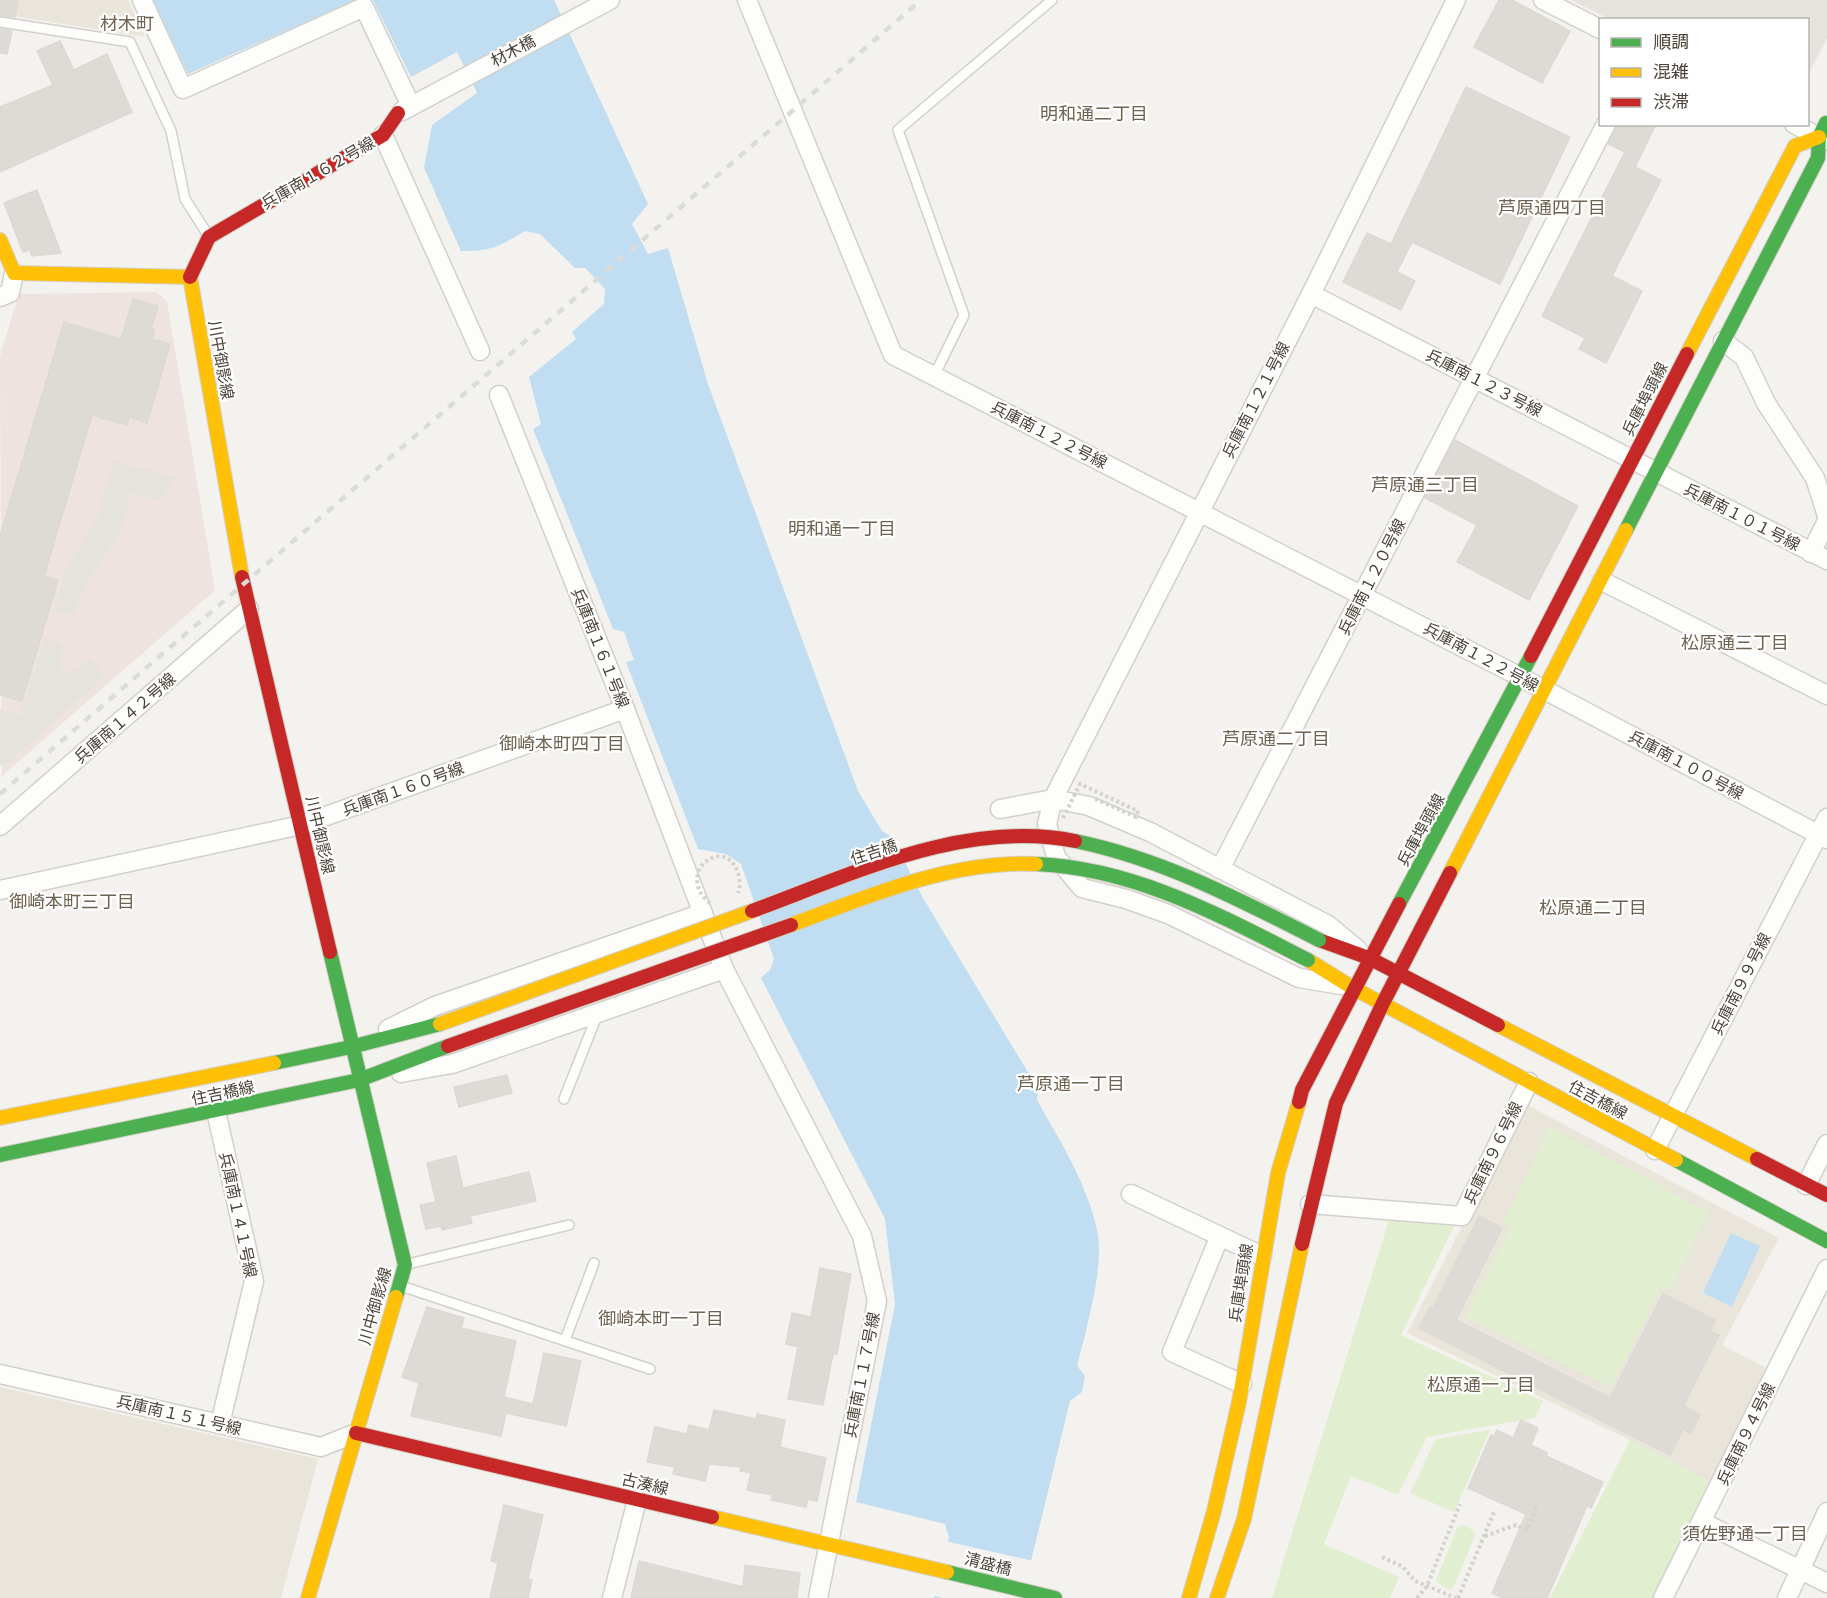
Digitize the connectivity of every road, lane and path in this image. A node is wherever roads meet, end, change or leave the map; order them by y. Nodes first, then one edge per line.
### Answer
1 (142, 0) edge
2 (610, 0) edge
3 (747, 0) edge
4 (1052, 0) edge
5 (1456, 0) edge
6 (1543, 0) edge
7 (0, 22) edge
8 (1599, 28) edge
9 (459, 80) joint
10 (404, 110) junction
11 (1605, 126) edge
12 (1801, 126) edge
13 (1824, 133) edge
14 (383, 135) junction
15 (209, 237) junction
16 (0, 240) edge
17 (14, 273) junction
18 (190, 277) junction
19 (1722, 284) junction
20 (1311, 294) junction
21 (1747, 296) junction
22 (0, 297) edge
23 (1723, 341) junction
24 (480, 351) dead end
25 (934, 376) junction
26 (1475, 378) junction
27 (499, 395) dead end
28 (1632, 460) junction
29 (1657, 473) junction
30 (1198, 512) junction
31 (1827, 516) edge
32 (1827, 521) edge
33 (1819, 557) edge
34 (1602, 581) junction
35 (1362, 596) junction
36 (249, 609) junction
37 (1520, 678) junction
38 (1546, 691) junction
39 (1827, 695) edge
40 (625, 709) junction
41 (1094, 798) dead end
42 (1053, 799) junction
43 (1000, 809) dead end
44 (1827, 818) edge
45 (1062, 819) dead end
46 (301, 825) junction
47 (0, 826) edge
48 (1823, 837) edge
49 (1220, 869) junction
50 (0, 890) edge
51 (703, 913) junction
52 (1369, 958) junction
53 (724, 969) junction
54 (1398, 973) junction
55 (1353, 988) junction
56 (1383, 1004) junction
57 (598, 1013) junction
58 (440, 1024) joint
59 (351, 1047) junction
60 (359, 1080) junction
61 (1528, 1082) junction
62 (564, 1099) dead end
63 (216, 1111) junction
64 (1673, 1115) junction
65 (0, 1118) edge
66 (1827, 1144) edge
67 (1655, 1150) junction
68 (0, 1155) edge
69 (1806, 1185) junction
70 (1131, 1194) dead end
71 (1827, 1195) edge
72 (1310, 1204) junction
73 (569, 1225) dead end
74 (1219, 1238) junction
75 (1827, 1241) edge
76 (1262, 1256) junction
77 (1298, 1262) junction
78 (594, 1263) dead end
79 (405, 1264) junction
80 (1827, 1269) edge
81 (399, 1285) junction
82 (565, 1341) junction
83 (650, 1369) dead end
84 (0, 1374) edge
85 (1242, 1384) junction
86 (1239, 1402) junction
87 (1268, 1408) junction
88 (220, 1424) junction
89 (356, 1434) junction
90 (637, 1500) junction
91 (1460, 1504) dead end
92 (1537, 1506) dead end
93 (1494, 1512) dead end
94 (1827, 1512) edge
95 (1702, 1522) junction
96 (1484, 1536) junction
97 (828, 1543) junction
98 (1382, 1557) dead end
99 (927, 1566) joint
100 (1800, 1569) junction
101 (1827, 1583) edge
102 (1427, 1586) junction
103 (308, 1598) edge
104 (612, 1598) edge
105 (818, 1598) edge
106 (1055, 1598) edge
107 (1189, 1598) edge
108 (1217, 1598) edge
109 (1417, 1598) edge
110 (1457, 1598) edge
111 (1663, 1598) edge
112 (1787, 1598) edge

1 - 10 street
2 - 9 street, 材木橋
3 - 25 street, 兵庫南１２２号線
4 - 25 lane
5 - 20 street, 兵庫南１２１号線
6 - 8 street
7 - 15 lane
9 - 10 street, 兵庫南１６２号線
10 - 14 street, 兵庫南１６２号線
11 - 26 street, 兵庫南１２０号線
12 - 13 street
13 - 19 street, 兵庫埠頭線
13 - 21 street
14 - 15 street, 兵庫南１６２号線
14 - 24 street
15 - 18 street
16 - 17 street
17 - 18 street
17 - 22 street
18 - 36 street, 川中御影線
19 - 21 street
19 - 28 street, 兵庫埠頭線
20 - 26 street, 兵庫南１２３号線
20 - 30 street, 兵庫南１２１号線
21 - 23 street
23 - 29 street
23 - 31 street
25 - 30 street, 兵庫南１２２号線
26 - 28 street, 兵庫南１２３号線
26 - 35 street, 兵庫南１２０号線
27 - 40 street, 兵庫南１６１号線
28 - 29 street, 兵庫南１２３号線
28 - 37 street, 兵庫埠頭線
29 - 33 street, 兵庫南１０１号線
29 - 34 street
30 - 35 street, 兵庫南１２２号線
30 - 42 street, 兵庫南１２１号線
32 - 33 street
34 - 38 street
34 - 39 street
35 - 37 street, 兵庫南１２２号線
35 - 49 street, 兵庫南１２０号線
36 - 46 street, 川中御影線
36 - 47 street, 兵庫南１４２号線
37 - 38 street, 兵庫南１２２号線
37 - 52 street, 兵庫埠頭線
38 - 48 street, 兵庫南１００号線
38 - 54 street
40 - 46 street, 兵庫南１６０号線
40 - 51 street, 兵庫南１６１号線
41 - 45 path, bridge
42 - 43 street
42 - 49 street
42 - 55 street, 兵庫南１２１号線
44 - 48 street, 兵庫南９９号線
46 - 50 street, 兵庫南１６０号線
46 - 59 street, 川中御影線
48 - 64 street, 兵庫南９９号線
49 - 52 street
51 - 53 street, 兵庫南１６１号線
51 - 59 street
52 - 54 street, 住吉橋線
52 - 55 street, 兵庫埠頭線
52 - 58 street, 住吉橋, bridge
53 - 57 street
53 - 97 street, 兵庫南１１７号線
54 - 56 street
54 - 64 street, 住吉橋線
55 - 56 street, 住吉橋線
55 - 60 street, 住吉橋線, bridge
55 - 76 street, 兵庫埠頭線
56 - 61 street, 住吉橋線
56 - 72 street
57 - 60 street
57 - 62 lane
58 - 59 street, 住吉橋線
59 - 60 street, 川中御影線
59 - 65 street, 住吉橋線
60 - 63 street, 住吉橋線
60 - 79 street, 川中御影線
61 - 67 street, 住吉橋線
61 - 72 street, 兵庫南９６号線
63 - 68 street, 住吉橋線
63 - 88 street, 兵庫南１４１号線
64 - 67 street, 兵庫南９９号線
64 - 69 street, 住吉橋線
66 - 69 street
67 - 75 street, 住吉橋線
69 - 71 street, 住吉橋線
70 - 74 street
72 - 77 street
73 - 79 lane
74 - 76 street
74 - 85 street
76 - 77 street
76 - 85 street, 兵庫埠頭線
77 - 87 street
78 - 82 lane
79 - 81 street, 川中御影線
80 - 95 street, 兵庫南９４号線
81 - 82 lane
81 - 89 street, 川中御影線
82 - 83 lane
84 - 88 street, 兵庫南１５１号線
85 - 86 street, 兵庫埠頭線
86 - 87 street
86 - 107 street, 兵庫埠頭線
87 - 108 street
88 - 89 street, 兵庫南１５１号線
89 - 90 street, 古湊線
89 - 103 street, 川中御影線
90 - 97 street, 古湊線
90 - 104 street
91 - 102 path
92 - 96 path
93 - 96 path
94 - 100 street
95 - 100 street
95 - 111 street, 兵庫南９４号線
96 - 110 path
97 - 99 street, 古湊線
97 - 105 street, 兵庫南１１７号線
98 - 102 path
99 - 106 street, 清盛橋
100 - 101 street
100 - 112 street
102 - 109 path
102 - 110 path

